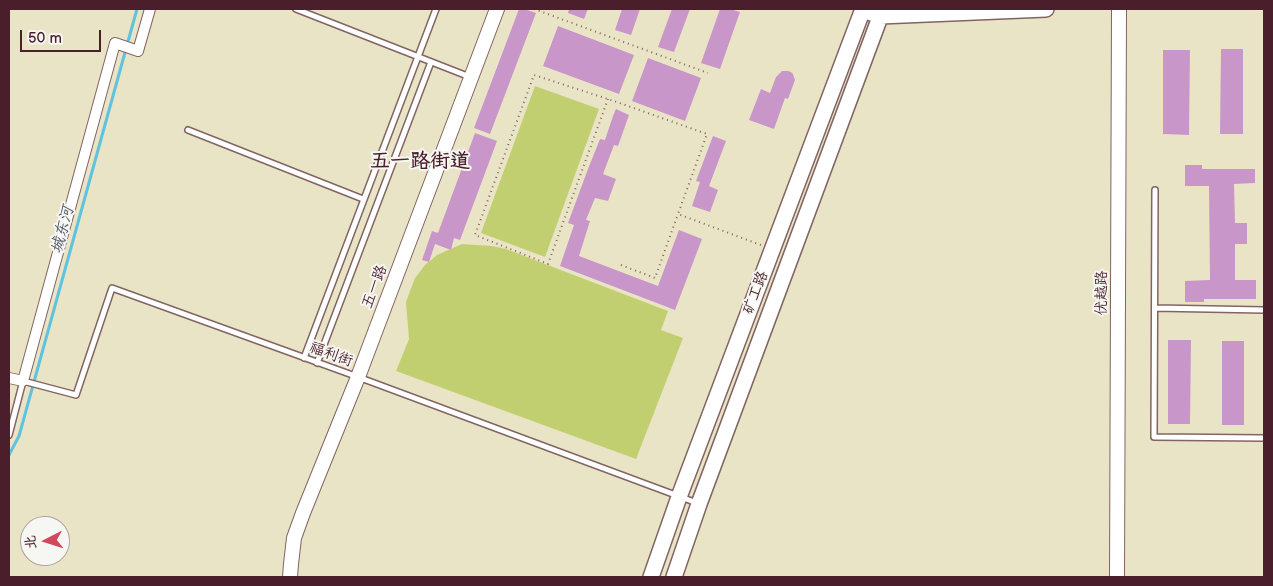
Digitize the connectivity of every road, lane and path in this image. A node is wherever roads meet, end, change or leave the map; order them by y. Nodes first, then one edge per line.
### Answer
1 (150, 9) edge
2 (296, 9) edge
3 (436, 9) edge
4 (497, 9) edge
5 (534, 9) edge
6 (1046, 9) edge
7 (1119, 9) edge
8 (860, 10) edge
9 (882, 12) edge
10 (418, 57) junction
11 (431, 62) junction
12 (708, 73) dead end
13 (471, 78) junction
14 (608, 99) junction
15 (188, 130) dead end
16 (1155, 190) dead end
17 (363, 199) junction
18 (678, 214) junction
19 (772, 250) junction
20 (621, 264) dead end
21 (1154, 308) junction
22 (1264, 310) edge
23 (304, 358) junction
24 (317, 362) junction
25 (358, 377) junction
26 (9, 378) edge
27 (24, 381) junction
28 (9, 435) edge
29 (1264, 438) edge
30 (680, 496) junction
31 (699, 504) junction
32 (290, 577) edge
33 (651, 577) edge
34 (674, 577) edge
35 (1117, 577) edge

1 - 27 street
2 - 10 lane
3 - 10 lane
4 - 13 street, 五一路
5 - 12 path
6 - 9 main road
7 - 35 street, 优越路
8 - 9 main road
8 - 19 main road, 矿工路
9 - 31 main road, 矿工路
10 - 11 lane
10 - 17 lane
11 - 13 lane
11 - 24 lane
13 - 25 street, 五一路
14 - 14 path
14 - 18 path
15 - 17 lane
16 - 21 lane
17 - 23 lane
18 - 19 path
18 - 20 path
19 - 30 main road, 矿工路
21 - 22 lane
21 - 29 lane
23 - 24 lane, 福利街
23 - 27 lane, 福利街
24 - 25 lane, 福利街
25 - 30 lane, 福利街
25 - 32 street, 五一路
26 - 27 street
27 - 28 lane
30 - 31 lane, 福利街
30 - 33 main road, 矿工路
31 - 34 main road, 矿工路

